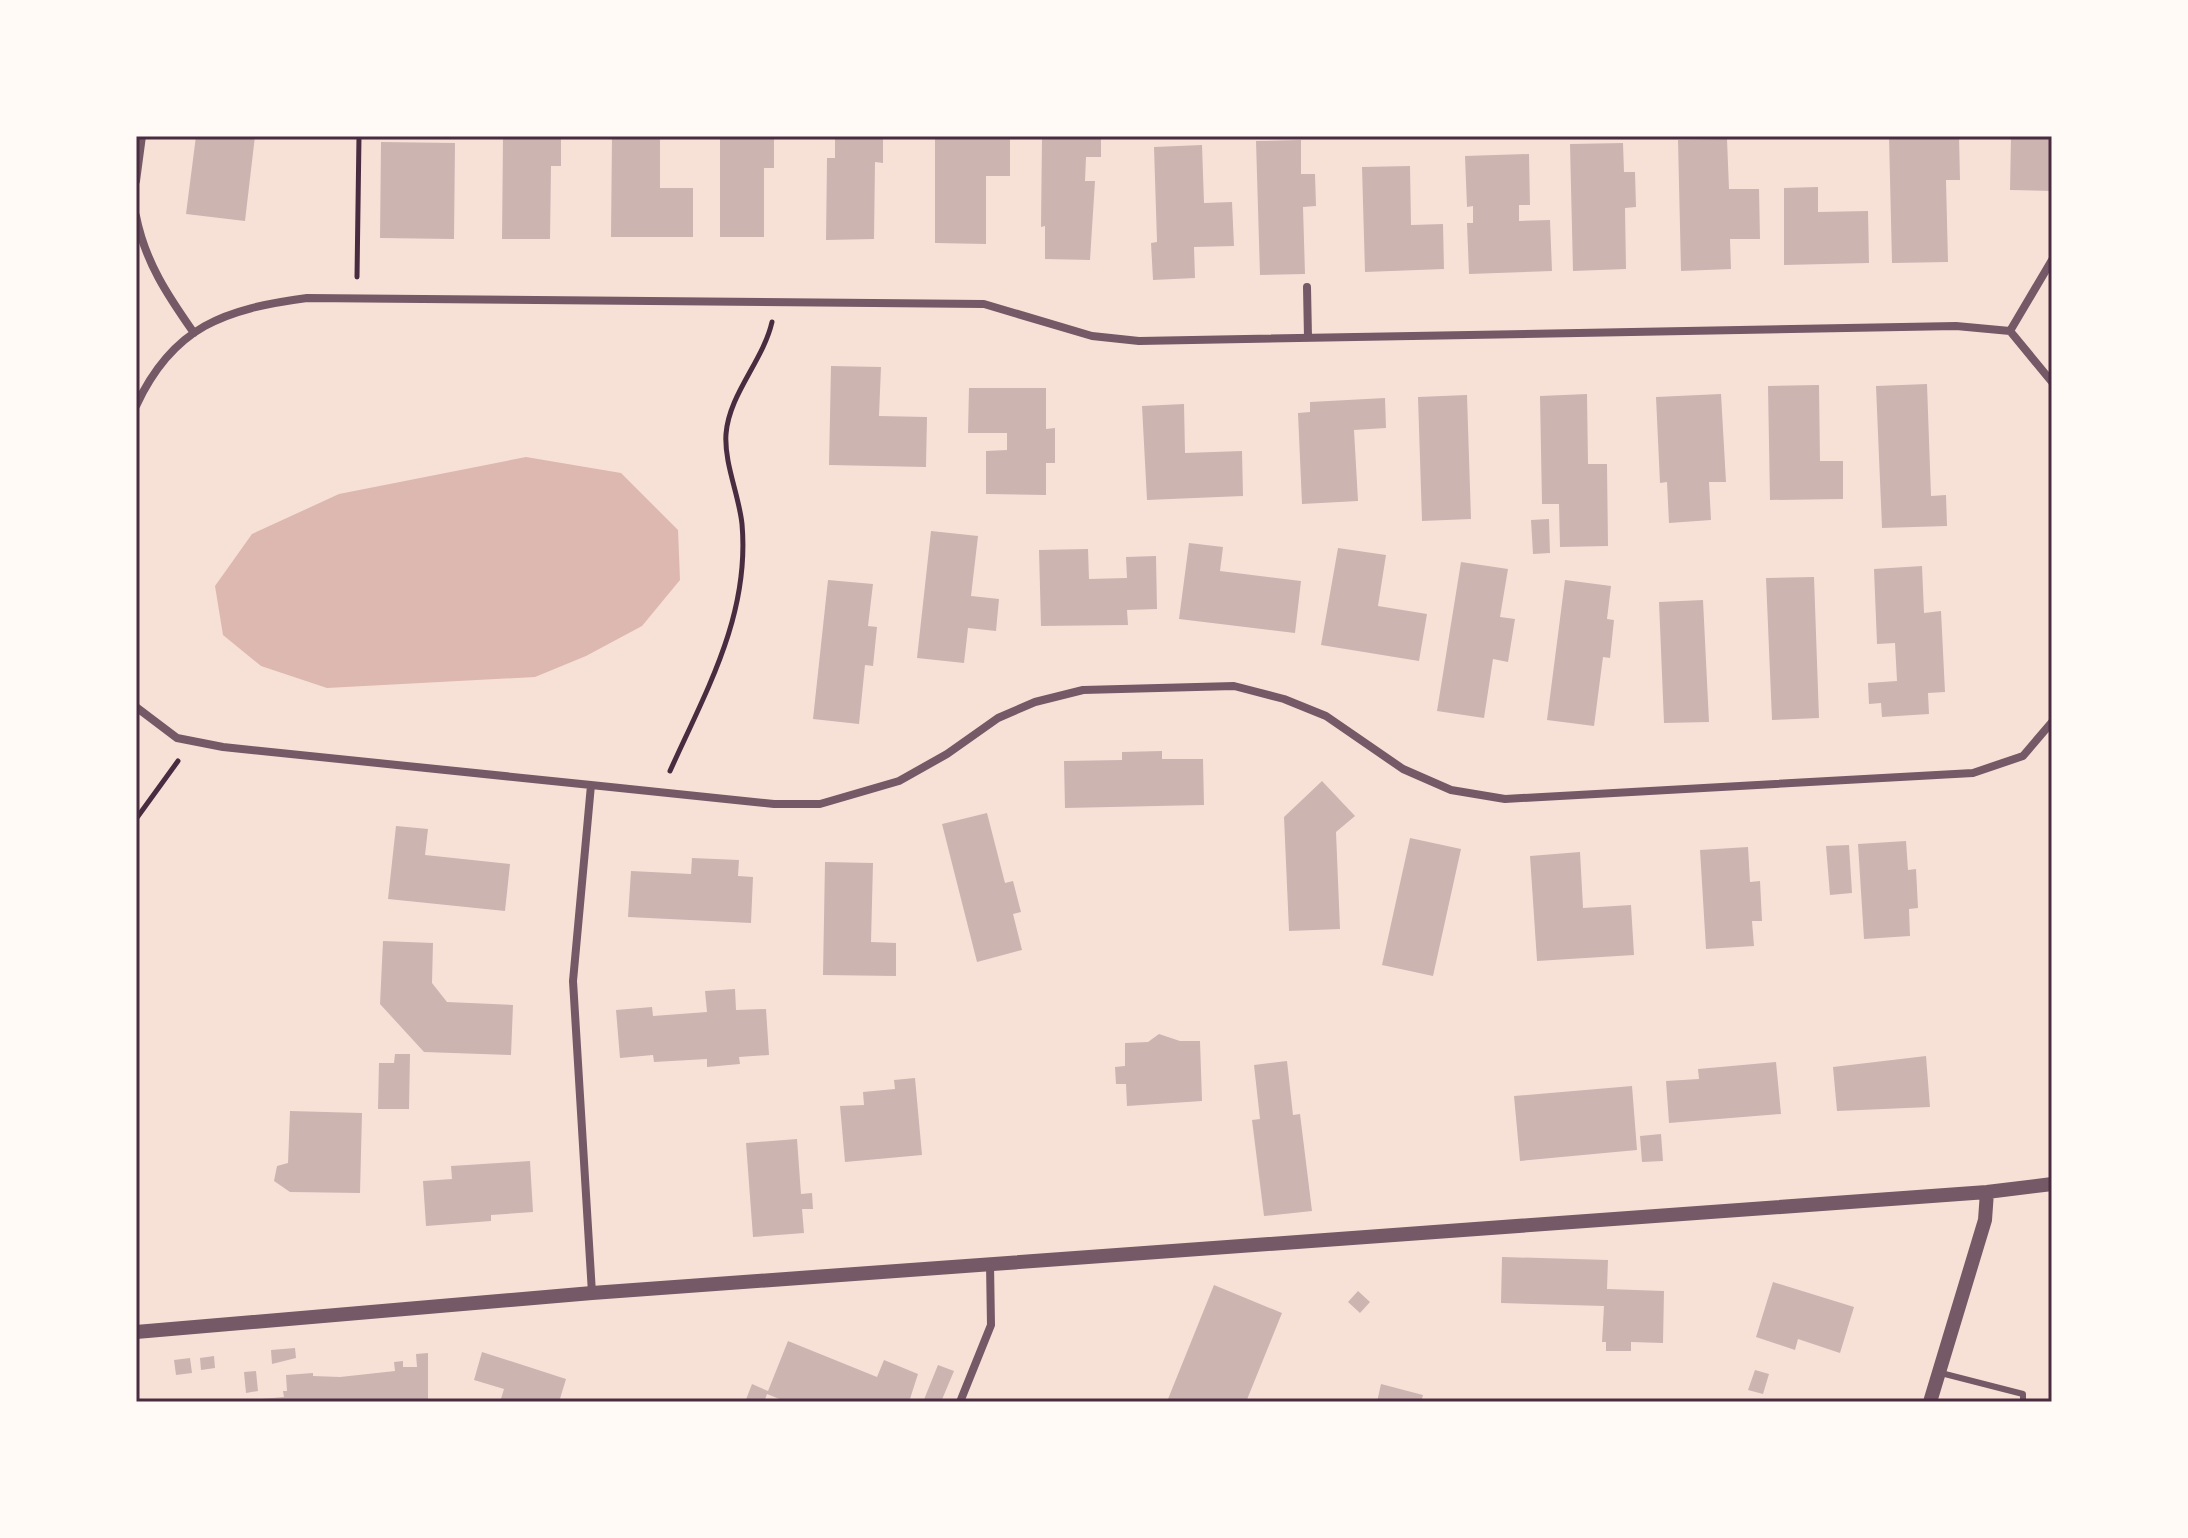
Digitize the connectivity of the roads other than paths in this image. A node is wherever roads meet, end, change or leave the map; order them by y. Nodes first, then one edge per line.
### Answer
1 (142, 136) edge
2 (136, 181) edge
3 (136, 216) edge
4 (2052, 260) edge
5 (1307, 287) dead end
6 (2010, 331) junction
7 (194, 333) junction
8 (1308, 338) junction
9 (2052, 382) edge
10 (136, 406) edge
11 (136, 707) edge
12 (2052, 722) edge
13 (591, 785) junction
14 (2052, 1184) edge
15 (1987, 1192) junction
16 (990, 1264) junction
17 (592, 1293) junction
18 (136, 1332) edge
19 (1939, 1372) junction
20 (960, 1402) edge
21 (1930, 1402) edge
22 (2023, 1402) edge

1 - 2 street
3 - 7 street
4 - 6 street
5 - 8 street
6 - 8 street
6 - 9 street
7 - 8 street
7 - 10 street
11 - 13 street
12 - 13 street
13 - 17 street
14 - 15 street
15 - 16 street
15 - 19 street
16 - 17 street
16 - 20 street
17 - 18 street
19 - 21 street
19 - 22 lane

